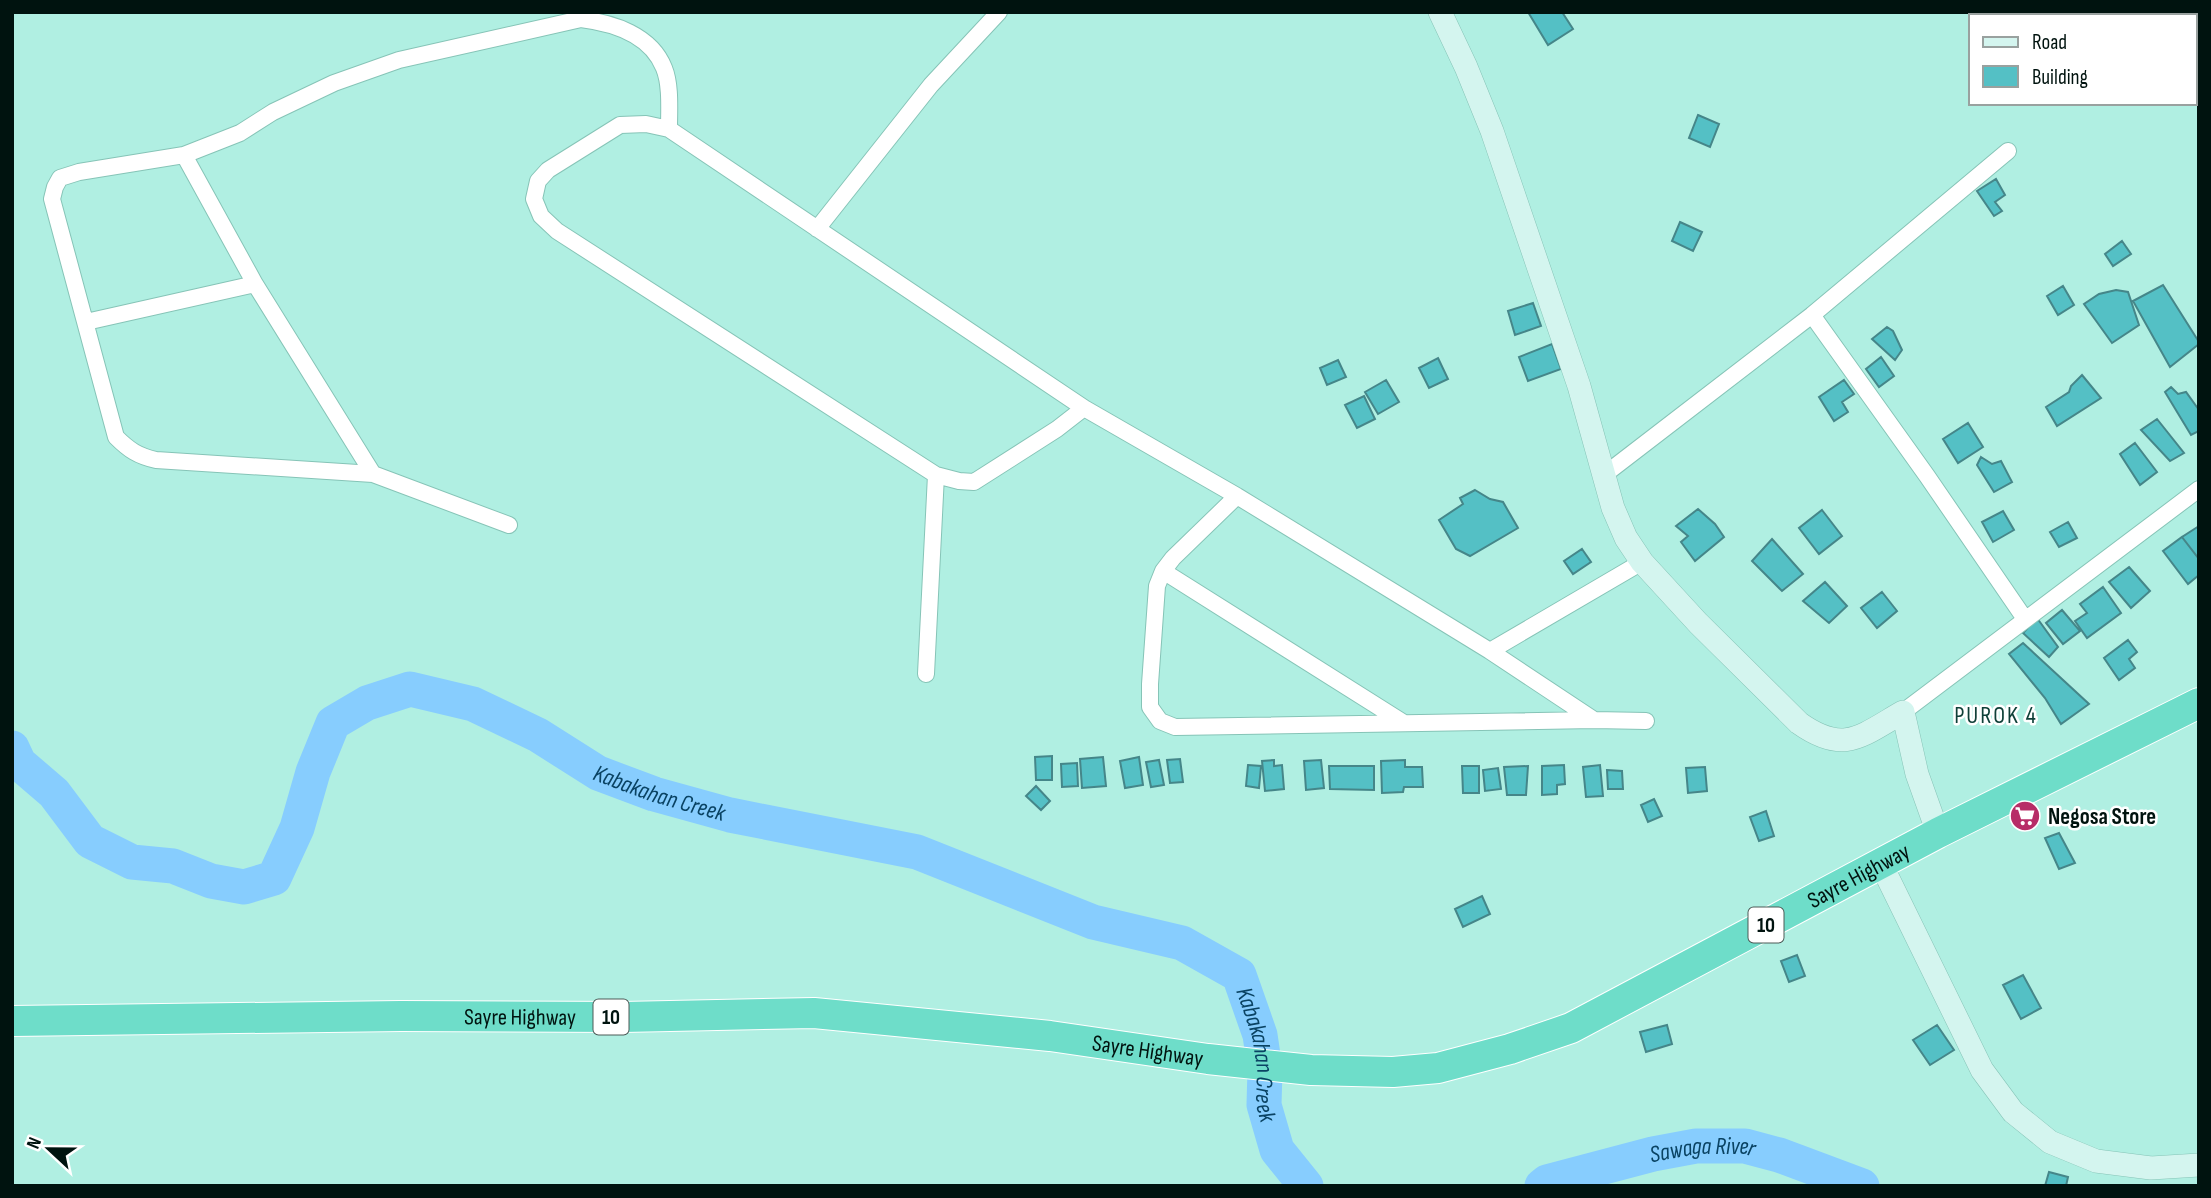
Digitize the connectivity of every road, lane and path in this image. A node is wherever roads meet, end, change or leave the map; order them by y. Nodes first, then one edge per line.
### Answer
1 (999, 12) edge
2 (1440, 12) edge
3 (669, 129) junction
4 (2008, 150) dead end
5 (184, 155) junction
6 (817, 229) junction
7 (255, 284) junction
8 (1812, 315) junction
9 (86, 321) junction
10 (1084, 408) junction
11 (373, 474) junction
12 (936, 475) junction
13 (1604, 475) junction
14 (2199, 489) edge
15 (1237, 496) junction
16 (509, 525) dead end
17 (1642, 562) junction
18 (1163, 571) junction
19 (2025, 619) junction
20 (1490, 651) junction
21 (926, 674) dead end
22 (2199, 703) edge
23 (1903, 712) junction
24 (1594, 720) junction
25 (1646, 721) dead end
26 (1405, 723) junction
27 (1938, 833) junction
28 (1881, 864) junction
29 (12, 1021) edge
30 (2199, 1165) edge

1 - 6 street
2 - 13 street
3 - 5 street
3 - 6 street
3 - 12 street
4 - 8 street
5 - 7 street
5 - 9 street
6 - 10 street
7 - 9 street
7 - 11 street
8 - 13 street
8 - 19 street
9 - 11 street
10 - 12 street
10 - 15 street
11 - 16 street
12 - 21 street
13 - 17 street
14 - 19 street
15 - 18 street
15 - 20 street
17 - 20 street
17 - 23 street
18 - 26 street
18 - 26 street
19 - 23 street
20 - 24 street
22 - 27 highway, Sayre Highway / 10
23 - 27 street
24 - 25 street
24 - 26 street
27 - 28 highway, Sayre Highway / 10
28 - 29 highway, Sayre Highway / 10
28 - 30 street

